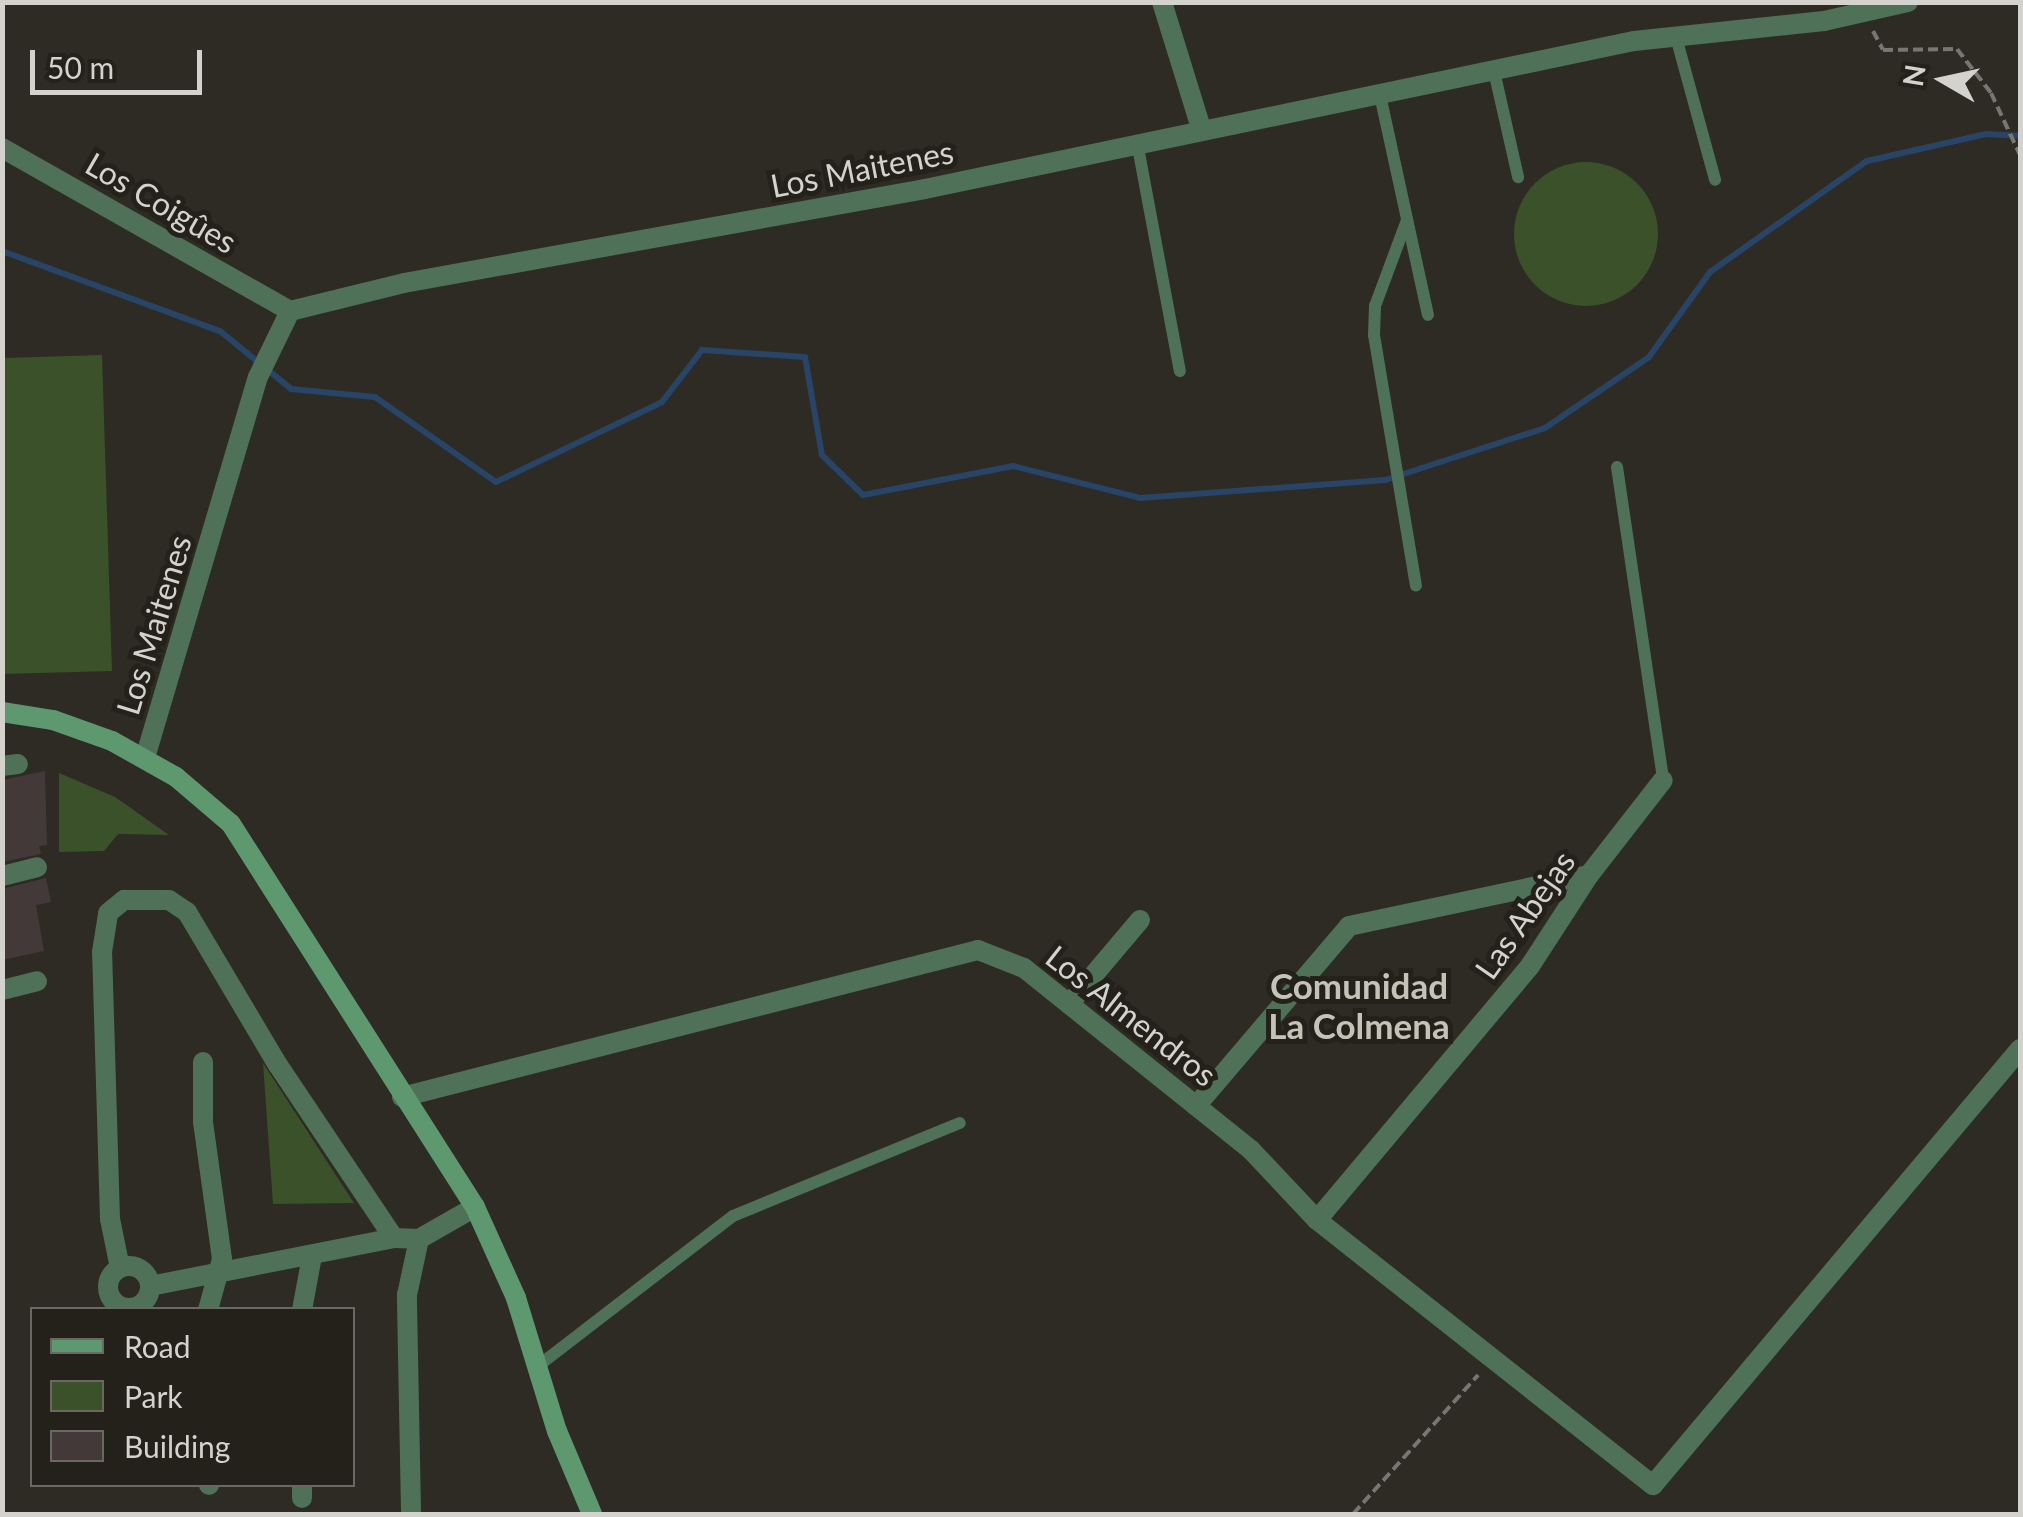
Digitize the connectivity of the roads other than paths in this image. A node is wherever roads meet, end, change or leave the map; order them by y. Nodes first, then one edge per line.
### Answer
1 (1162, 2) edge
2 (1893, 4) edge
3 (1676, 36) junction
4 (1494, 71) junction
5 (1380, 95) junction
6 (1201, 128) junction
7 (1137, 142) junction
8 (2, 148) edge
9 (1518, 177) dead end
10 (1715, 180) dead end
11 (1407, 220) junction
12 (290, 311) junction
13 (1428, 315) dead end
14 (1180, 371) dead end
15 (1617, 467) dead end
16 (1416, 586) dead end
17 (2, 712) edge
18 (145, 758) junction
19 (1663, 780) joint
20 (37, 867) dead end
21 (1589, 875) junction
22 (2, 876) edge
23 (1140, 920) dead end
24 (37, 981) dead end
25 (2, 990) edge
26 (1069, 1004) junction
27 (2020, 1050) edge
28 (202, 1062) dead end
29 (402, 1097) junction
30 (1196, 1106) junction
31 (960, 1124) dead end
32 (476, 1206) junction
33 (1317, 1220) junction
34 (394, 1238) junction
35 (419, 1240) junction
36 (312, 1256) junction
37 (120, 1268) junction
38 (222, 1272) junction
39 (150, 1286) junction
40 (119, 1307) edge
41 (138, 1307) edge
42 (209, 1307) edge
43 (303, 1307) edge
44 (538, 1366) junction
45 (411, 1511) dead end
46 (592, 1514) edge

1 - 6 street
2 - 3 street, Los Maitenes
3 - 4 street, Los Maitenes
3 - 10 lane
4 - 5 street, Los Maitenes
4 - 9 lane
5 - 6 street, Los Maitenes
5 - 11 lane
6 - 7 street, Los Maitenes
7 - 12 street, Los Maitenes
7 - 14 lane
8 - 12 street, Los Coigûes
11 - 13 lane
11 - 16 lane
12 - 18 street, Los Maitenes
15 - 19 lane
17 - 18 main road
18 - 29 main road
19 - 21 street, Las Abejas
20 - 22 street
21 - 30 street
21 - 33 street, Las Abejas
23 - 26 street
24 - 25 street
26 - 29 street, Los Almendros
26 - 30 street, Los Almendros
27 - 33 street, Los Almendros
28 - 38 street
29 - 32 main road
30 - 33 street, Los Almendros
31 - 44 lane
32 - 35 street
32 - 44 main road
34 - 35 street
34 - 36 street
34 - 37 street
35 - 45 street
36 - 38 street
36 - 43 street
37 - 39 street
37 - 40 street
38 - 39 street
38 - 42 street
39 - 41 street
44 - 46 main road

